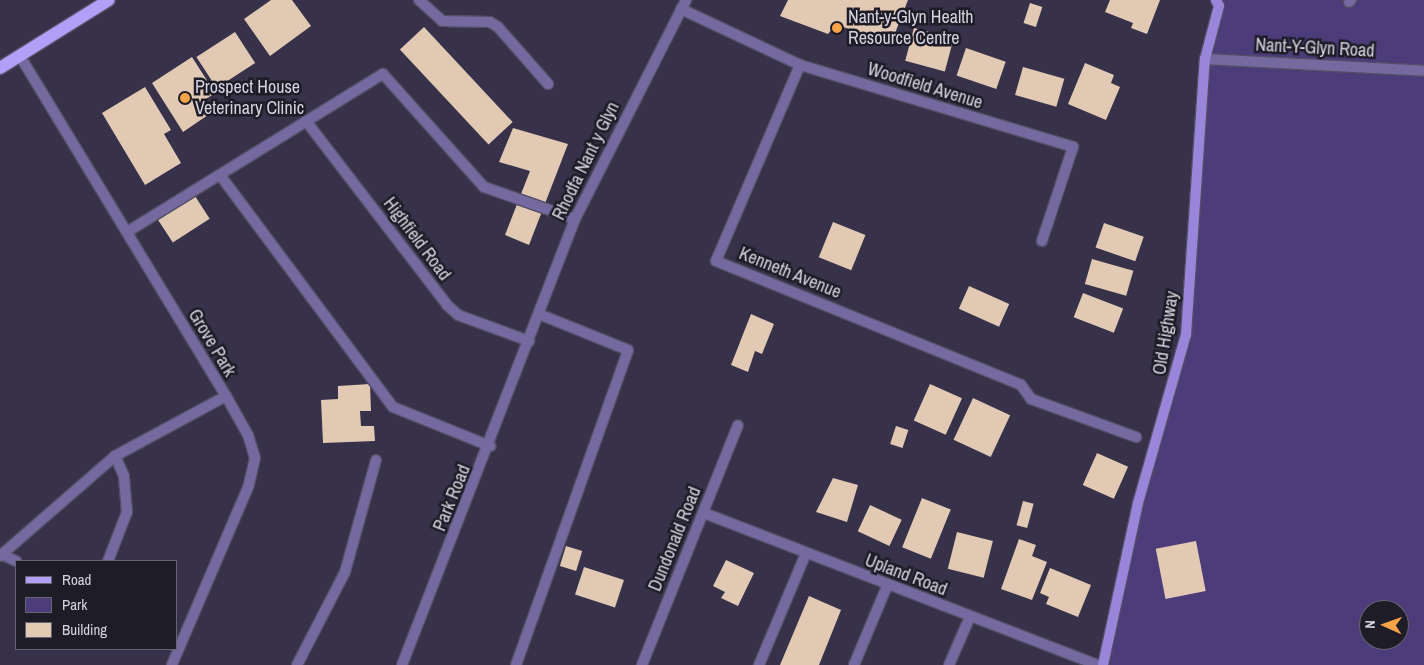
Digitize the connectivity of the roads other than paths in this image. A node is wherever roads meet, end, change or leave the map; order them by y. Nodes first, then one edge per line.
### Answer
1 (107, 0) edge
2 (419, 0) edge
3 (1219, 2) edge
4 (684, 4) edge
5 (20, 56) junction
6 (1205, 59) junction
7 (800, 65) junction
8 (0, 68) edge
9 (1424, 71) edge
10 (548, 84) dead end
11 (306, 121) junction
12 (220, 174) junction
13 (575, 220) junction
14 (127, 232) junction
15 (1042, 241) dead end
16 (539, 314) junction
17 (529, 342) junction
18 (226, 396) junction
19 (738, 425) dead end
20 (1136, 438) dead end
21 (490, 446) junction
22 (114, 456) junction
23 (376, 460) dead end
24 (704, 513) junction
25 (806, 553) junction
26 (1, 555) edge
27 (108, 560) edge
28 (15, 562) edge
29 (887, 586) junction
30 (970, 617) junction
31 (180, 637) edge
32 (176, 650) edge
33 (172, 665) edge
34 (297, 665) edge
35 (402, 665) edge
36 (516, 665) edge
37 (642, 665) edge
38 (759, 665) edge
39 (854, 665) edge
40 (950, 665) edge
41 (1096, 665) edge
42 (1104, 665) edge

1 - 5 main road
2 - 10 street
3 - 6 street, Old Highway
4 - 7 street, Woodfield Avenue
4 - 13 street, Rhodfa Nant y Glyn
5 - 8 main road
5 - 14 street, Grove Park
6 - 9 street, Nant-Y-Glyn Road
6 - 42 street, Old Highway
7 - 15 street, Woodfield Avenue
7 - 20 street, Kenneth Avenue
11 - 12 street
11 - 13 street
11 - 17 street, Highfield Road
12 - 14 street
12 - 21 street
13 - 16 street, Rhodfa Nant y Glyn
14 - 18 street, Grove Park
16 - 17 street, Rhodfa Nant y Glyn
16 - 36 street
17 - 21 street, Park Road
18 - 22 street
18 - 31 street, Grove Park
19 - 24 street, Dundonald Road
21 - 35 street, Park Road
22 - 26 street
22 - 27 street
23 - 34 street
24 - 25 street, Upland Road
24 - 37 street, Dundonald Road
25 - 29 street, Upland Road
25 - 38 street
26 - 28 street
29 - 30 street, Upland Road
29 - 39 street
30 - 40 street
30 - 41 street, Upland Road
32 - 33 street, Grove Park

